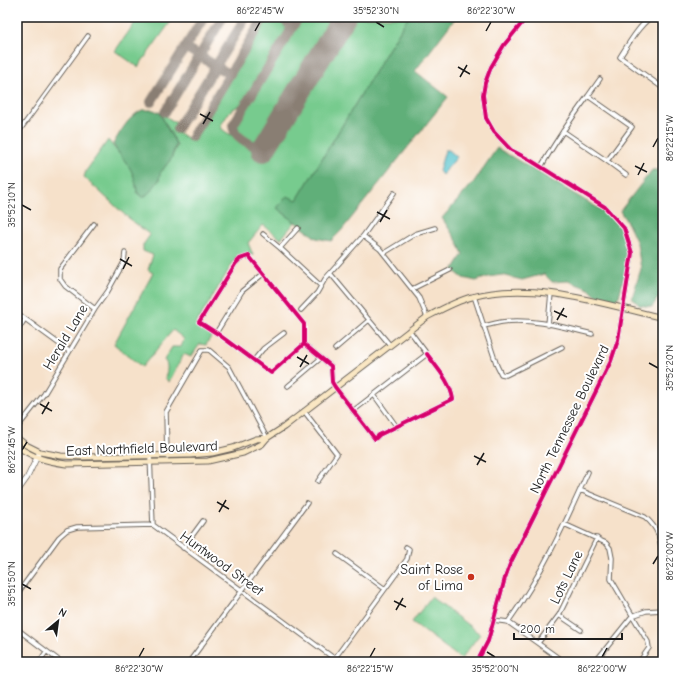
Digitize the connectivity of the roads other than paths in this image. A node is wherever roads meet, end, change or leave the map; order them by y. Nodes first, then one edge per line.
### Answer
1 (527, 17) edge
2 (651, 17) edge
3 (88, 36) dead end
4 (600, 79) dead end
5 (663, 88) edge
6 (588, 96) junction
7 (563, 131) junction
8 (17, 134) edge
9 (607, 161) junction
10 (541, 167) junction
11 (626, 175) dead end
12 (394, 193) dead end
13 (94, 224) dead end
14 (298, 228) dead end
15 (435, 228) dead end
16 (263, 234) dead end
17 (363, 236) junction
18 (280, 248) junction
19 (125, 253) dead end
20 (384, 253) junction
21 (450, 270) dead end
22 (330, 272) junction
23 (263, 274) junction
24 (321, 286) junction
25 (412, 289) junction
26 (551, 293) junction
27 (474, 296) junction
28 (95, 309) junction
29 (624, 309) junction
30 (301, 310) dead end
31 (17, 313) edge
32 (427, 317) junction
33 (663, 318) edge
34 (25, 319) junction
35 (369, 320) junction
36 (548, 325) junction
37 (483, 326) junction
38 (409, 330) junction
39 (17, 331) edge
40 (216, 333) junction
41 (284, 333) dead end
42 (592, 334) dead end
43 (304, 344) junction
44 (390, 345) junction
45 (562, 347) dead end
46 (334, 349) dead end
47 (69, 351) junction
48 (427, 354) junction
49 (321, 358) junction
50 (254, 360) junction
51 (288, 386) dead end
52 (335, 387) junction
53 (374, 395) junction
54 (304, 411) junction
55 (353, 411) junction
56 (397, 427) junction
57 (17, 428) edge
58 (17, 438) edge
59 (267, 438) junction
60 (17, 446) edge
61 (40, 452) junction
62 (167, 455) junction
63 (150, 456) junction
64 (37, 458) junction
65 (150, 462) junction
66 (168, 462) junction
67 (588, 472) dead end
68 (318, 481) dead end
69 (580, 490) junction
70 (17, 492) edge
71 (307, 503) dead end
72 (203, 521) dead end
73 (564, 524) junction
74 (153, 525) junction
75 (597, 538) junction
76 (406, 547) dead end
77 (183, 548) junction
78 (337, 554) dead end
79 (663, 561) edge
80 (386, 589) junction
81 (241, 591) junction
82 (17, 594) edge
83 (663, 610) edge
84 (559, 615) junction
85 (632, 616) junction
86 (493, 620) junction
87 (508, 622) junction
88 (17, 629) edge
89 (581, 630) dead end
90 (538, 643) junction
91 (46, 652) junction
92 (333, 660) edge
93 (479, 661) edge
94 (39, 662) edge
95 (61, 662) edge
96 (188, 662) edge
97 (564, 662) edge
98 (595, 662) edge
99 (639, 662) edge

1 - 10 street, North Tennessee Boulevard
2 - 5 street
3 - 8 street
4 - 6 street
6 - 7 street
6 - 9 street
7 - 9 street
7 - 10 street
9 - 11 street
10 - 29 street, North Tennessee Boulevard
12 - 17 street
13 - 28 street
14 - 18 street
15 - 20 street
16 - 18 street
17 - 20 street
17 - 22 street
18 - 24 street
19 - 28 street, Herald Lane
20 - 25 street
21 - 25 street
22 - 24 street
22 - 35 street
23 - 40 street
23 - 40 street
23 - 43 street
24 - 30 street
25 - 32 street
26 - 27 main road, East Northfield Boulevard
26 - 29 main road, East Northfield Boulevard
26 - 36 street
27 - 32 main road, East Northfield Boulevard
27 - 37 street
28 - 47 street, Herald Lane
29 - 33 main road, East Northfield Boulevard
29 - 86 street, North Tennessee Boulevard
31 - 34 street
32 - 38 main road, East Northfield Boulevard
34 - 39 street
34 - 47 street
35 - 44 street
35 - 46 street
36 - 37 street
36 - 42 street
37 - 45 street
38 - 44 main road, East Northfield Boulevard
38 - 48 street
40 - 50 street
41 - 50 street
43 - 49 street
43 - 50 street
44 - 52 main road, East Northfield Boulevard
47 - 57 street, Herald Lane
48 - 53 street
48 - 56 street
49 - 51 street
49 - 52 street
52 - 54 main road, East Northfield Boulevard
52 - 55 street
53 - 55 street
53 - 56 street
54 - 59 main road, East Northfield Boulevard
54 - 68 street
55 - 56 street
58 - 61 main road, East Northfield Boulevard
59 - 62 main road, East Northfield Boulevard
59 - 62 street
59 - 66 main road, East Northfield Boulevard
60 - 64 main road, East Northfield Boulevard
61 - 63 main road, East Northfield Boulevard
61 - 64 street
62 - 63 main road, East Northfield Boulevard
62 - 66 street
63 - 65 street
64 - 65 main road, East Northfield Boulevard
64 - 70 street
65 - 66 main road, East Northfield Boulevard
65 - 74 street
67 - 69 street
69 - 73 street
69 - 79 street
71 - 81 street
72 - 77 street
73 - 75 street
73 - 87 street
74 - 77 street, Huntwood Street
74 - 82 street
75 - 84 street, Lots Lane
75 - 85 street
76 - 80 street
77 - 81 street, Huntwood Street
78 - 80 street
80 - 92 street
81 - 92 street, Huntwood Street
81 - 96 street
83 - 85 street
84 - 89 street
84 - 90 street, Lots Lane
85 - 98 street
85 - 99 street
86 - 87 street
86 - 93 street, North Tennessee Boulevard
87 - 90 street
88 - 91 street
90 - 97 street
91 - 94 street
91 - 95 street

